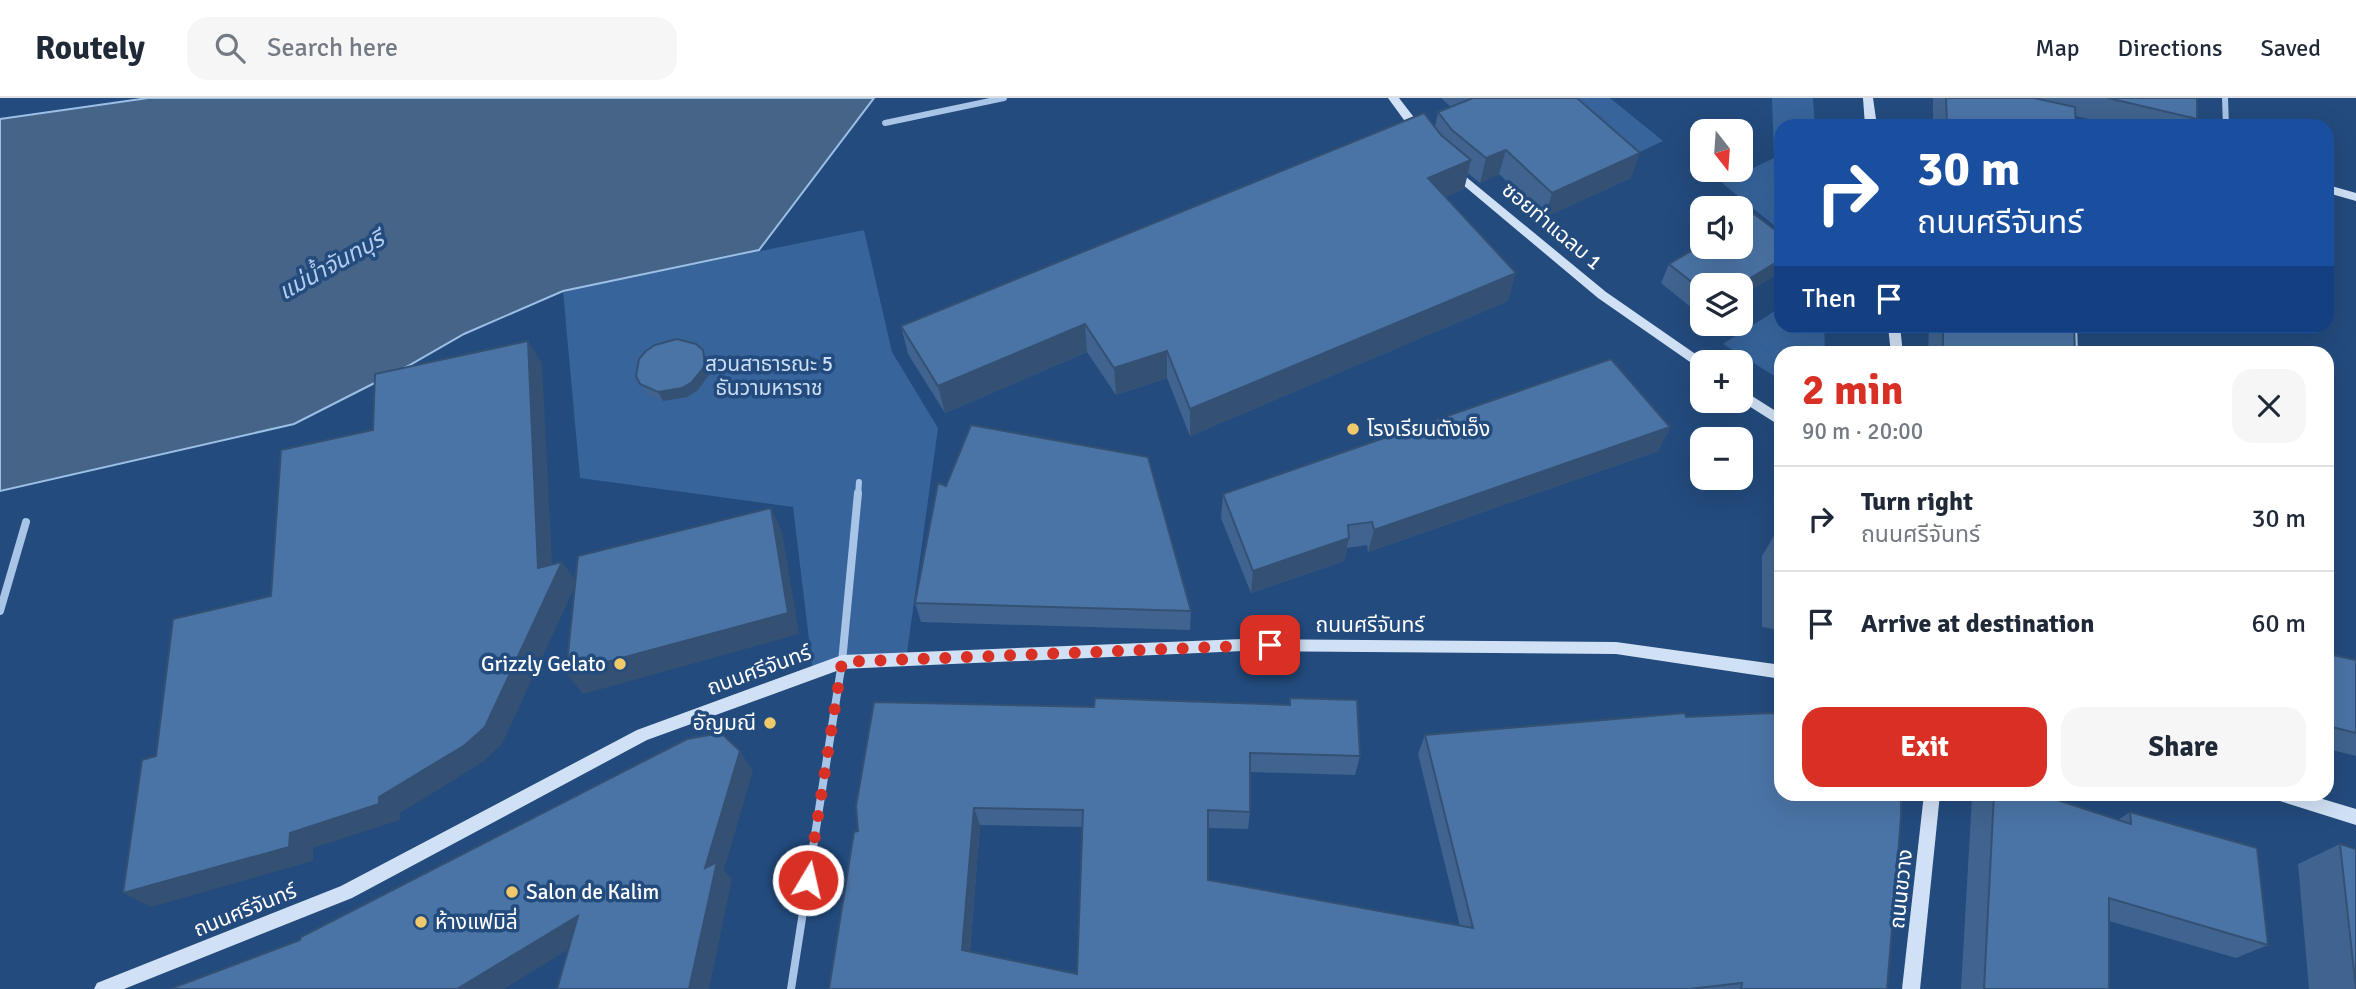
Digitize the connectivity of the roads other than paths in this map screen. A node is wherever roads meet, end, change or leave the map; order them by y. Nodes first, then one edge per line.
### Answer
1 (1004, 98) edge
2 (1392, 98) edge
3 (1868, 98) edge
4 (2225, 98) edge
5 (1870, 119) edge
6 (2226, 119) edge
7 (885, 123) dead end
8 (1428, 144) edge
9 (1441, 160) edge
10 (2334, 191) edge
11 (2356, 197) edge
12 (1690, 357) edge
13 (1753, 402) edge
14 (1774, 417) edge
15 (859, 482) dead end
16 (26, 522) dead end
17 (0, 611) edge
18 (842, 662) junction
19 (1774, 671) edge
20 (1931, 801) edge
21 (2303, 801) edge
22 (2356, 817) edge
23 (103, 989) edge
24 (791, 989) edge
25 (1911, 989) edge

1 - 7 street
2 - 8 main road
3 - 5 main road
4 - 6 street
9 - 12 main road, ซอยท่าแฉลบ 1
10 - 11 main road
13 - 14 main road
15 - 18 street
16 - 17 street
18 - 19 main road, ถนนศรีจันทร์
18 - 23 main road, ถนนศรีจันทร์
18 - 24 street
20 - 25 main road, ถนนขวาง
21 - 22 main road

